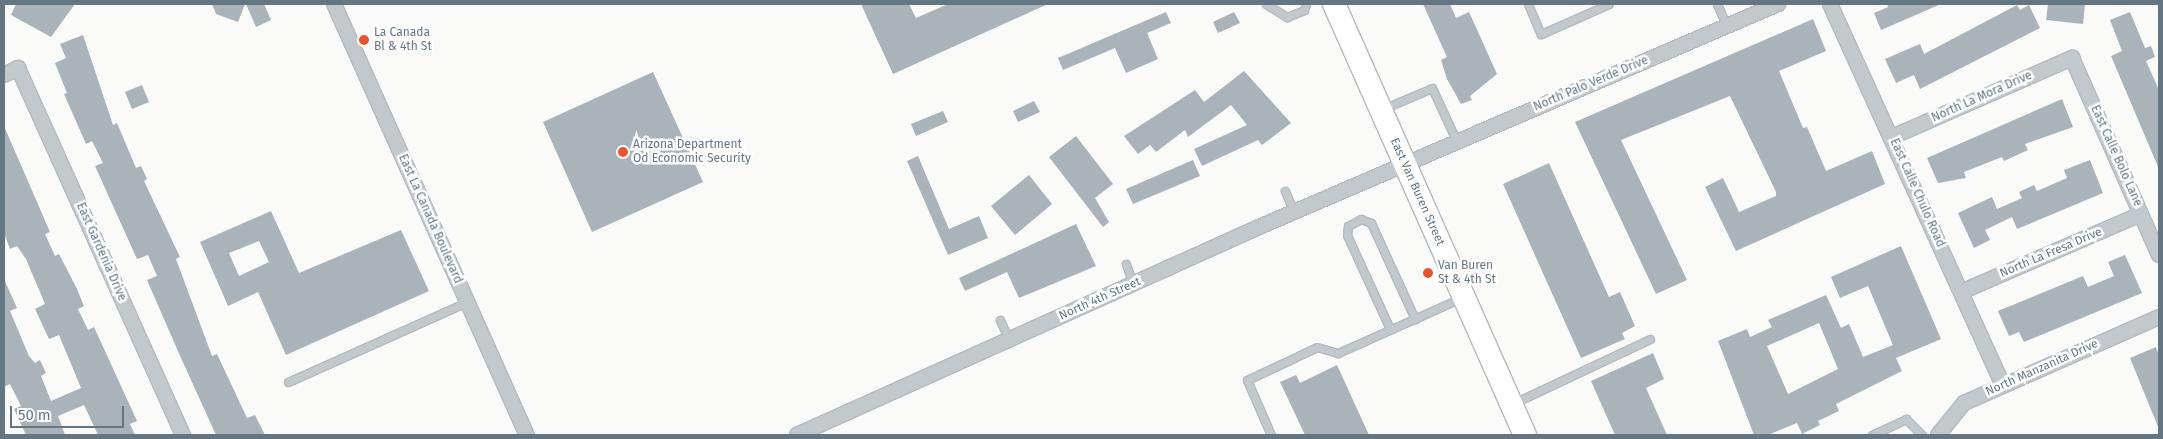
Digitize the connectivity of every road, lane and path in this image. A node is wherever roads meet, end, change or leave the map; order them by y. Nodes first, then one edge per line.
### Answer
1 (334, 4) edge
2 (1266, 4) edge
3 (1306, 4) edge
4 (1334, 4) edge
5 (1528, 4) edge
6 (1608, 4) edge
7 (1717, 4) edge
8 (1778, 4) edge
9 (1830, 4) edge
10 (1727, 26) junction
11 (2072, 58) joint
12 (4, 74) edge
13 (1381, 110) junction
14 (1892, 137) junction
15 (1457, 142) junction
16 (1405, 164) junction
17 (1285, 191) dead end
18 (1294, 212) junction
19 (2141, 214) junction
20 (2159, 255) edge
21 (1126, 264) dead end
22 (1133, 284) junction
23 (1961, 292) junction
24 (1464, 297) junction
25 (467, 302) junction
26 (2159, 317) edge
27 (1414, 319) junction
28 (1000, 320) dead end
29 (1390, 329) junction
30 (1650, 339) dead end
31 (1009, 340) junction
32 (288, 382) dead end
33 (2002, 384) junction
34 (1511, 404) junction
35 (183, 435) edge
36 (527, 435) edge
37 (796, 435) edge
38 (1271, 435) edge
39 (1525, 435) edge
40 (1872, 435) edge
41 (1922, 435) edge
42 (1938, 435) edge

1 - 25 street, East La Canada Boulevard
2 - 3 lane
4 - 13 main road, East Van Buren Street
5 - 6 lane
7 - 10 lane
8 - 10 street, North Palo Verde Drive
9 - 14 street, East Calle Chulo Road
10 - 15 street, North Palo Verde Drive
11 - 14 street, North La Mora Drive
11 - 19 street, East Calle Bolo Lane
12 - 35 street, East Gardenia Drive
13 - 15 lane
13 - 16 main road, East Van Buren Street
14 - 23 street, East Calle Chulo Road
15 - 16 street, North Palo Verde Drive
16 - 18 street, North 4th Street
16 - 24 main road, East Van Buren Street
17 - 18 lane
18 - 22 street, North 4th Street
19 - 20 street, East Calle Bolo Lane
19 - 23 street, North La Fresa Drive
21 - 22 lane
22 - 31 street, North 4th Street
23 - 33 street, East Calle Chulo Road
24 - 27 lane
24 - 34 main road, East Van Buren Street
25 - 32 lane
25 - 36 street, East La Canada Boulevard
26 - 33 street, North Manzanita Drive
27 - 29 lane
27 - 29 lane
28 - 31 lane
29 - 38 lane
30 - 34 lane
31 - 37 street, North 4th Street
33 - 42 street, North Manzanita Drive
34 - 39 main road, East Van Buren Street
40 - 41 lane

